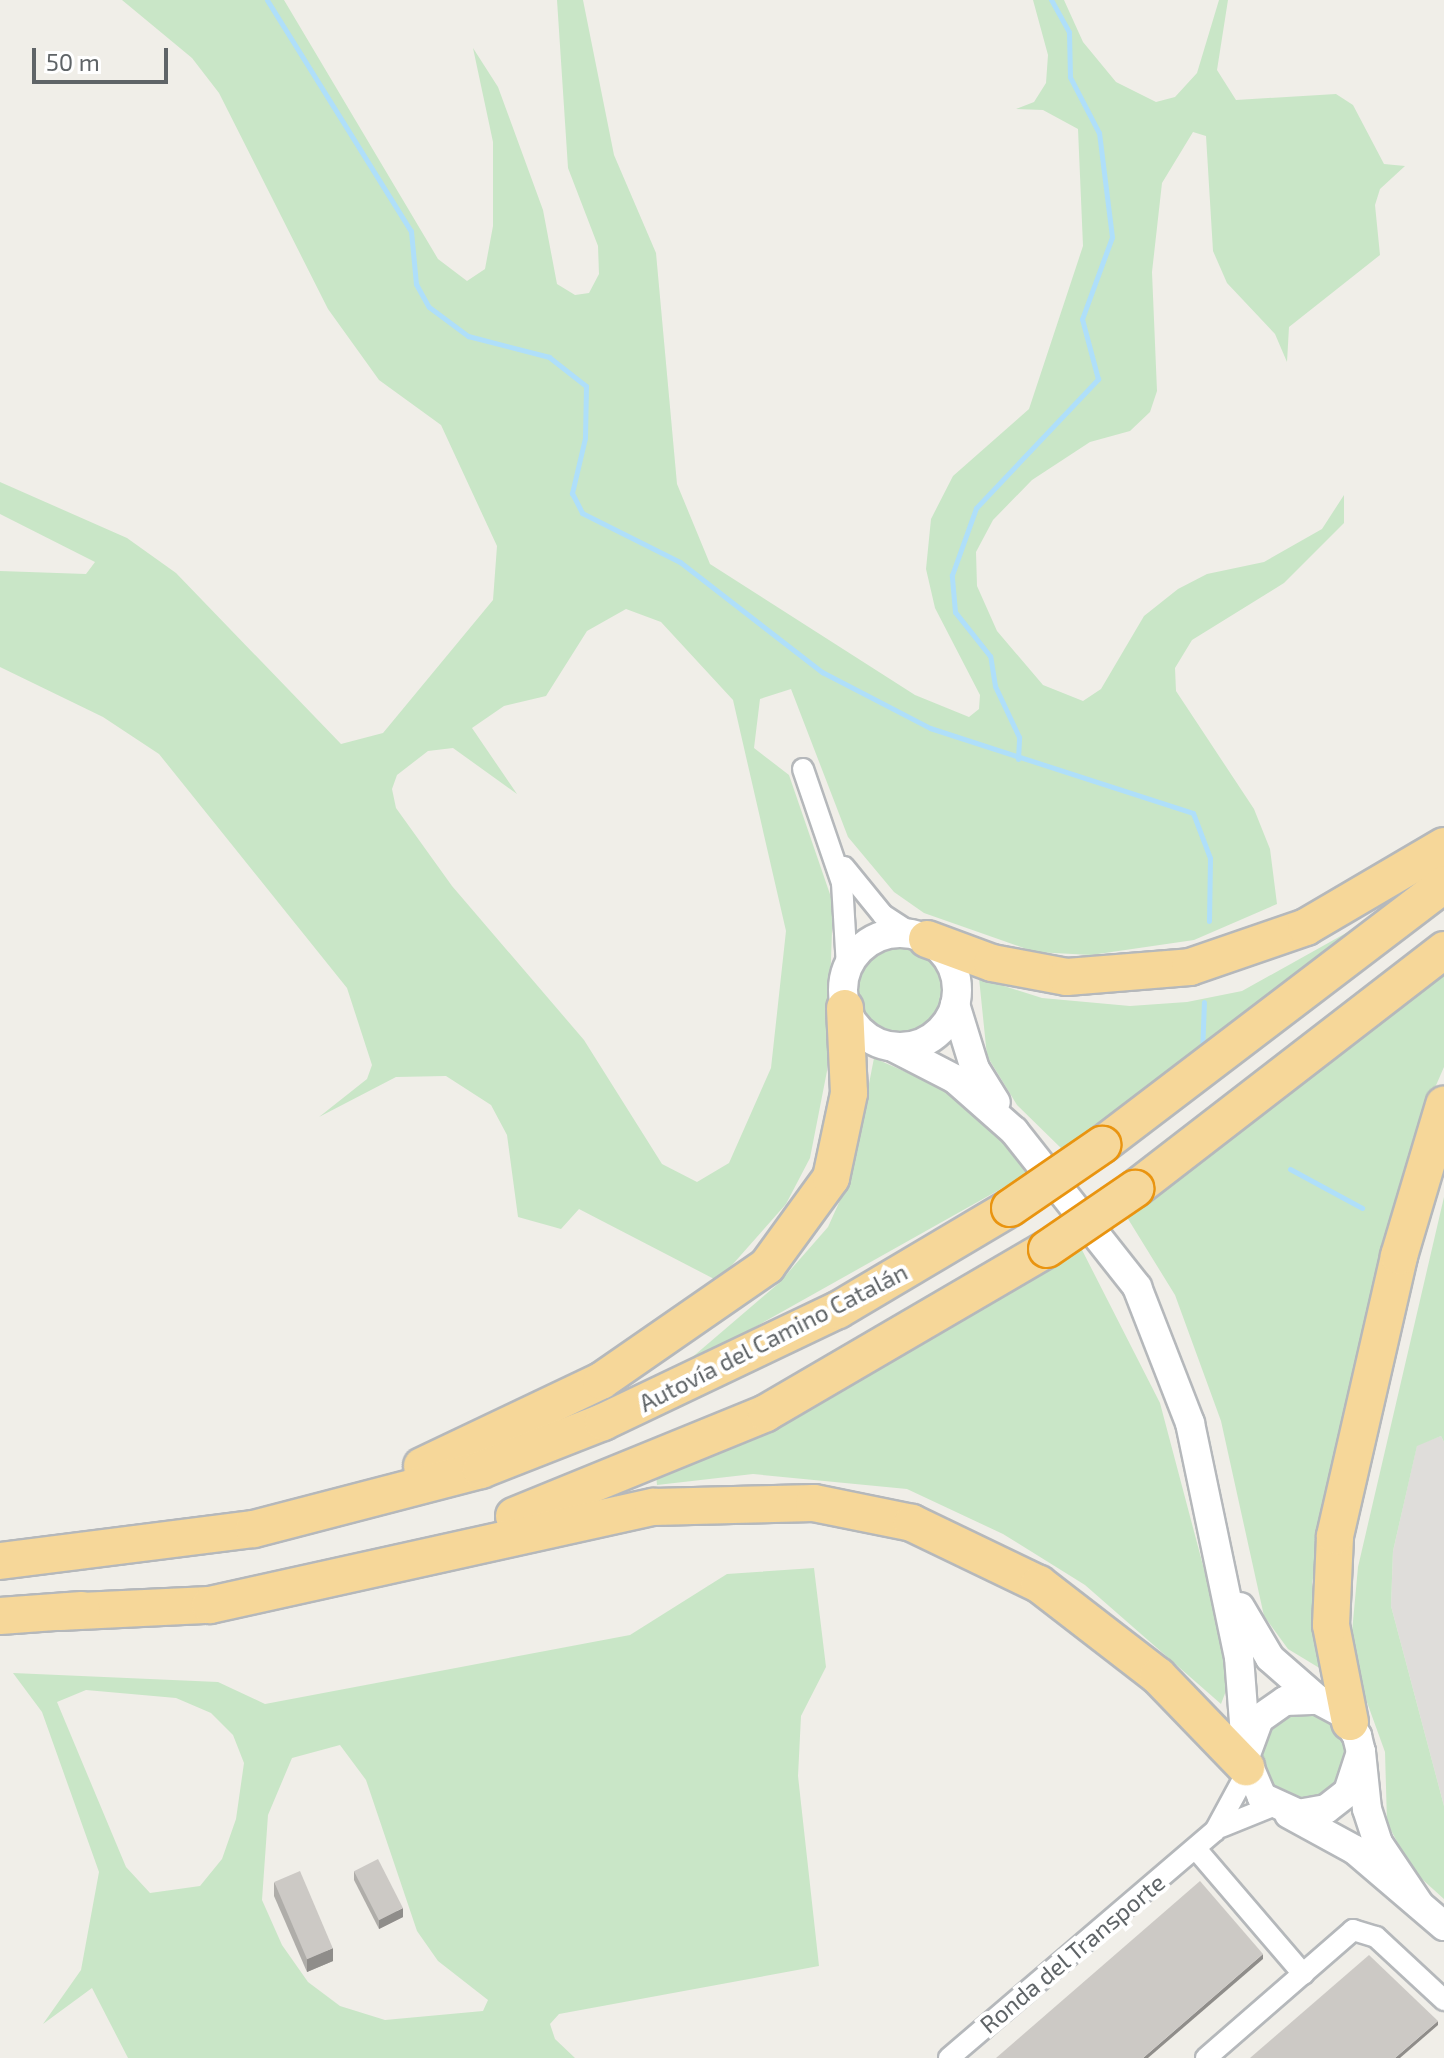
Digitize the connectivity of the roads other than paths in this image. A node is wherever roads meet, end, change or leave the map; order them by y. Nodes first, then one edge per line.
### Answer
1 (803, 769) dead end
2 (820, 816) junction
3 (1444, 846) edge
4 (1444, 884) edge
5 (920, 937) junction
6 (1444, 950) edge
7 (847, 968) junction
8 (955, 1004) junction
9 (845, 1008) junction
10 (893, 1047) junction
11 (1444, 1105) edge
12 (1014, 1131) junction
13 (95, 1553) junction
14 (0, 1561) edge
15 (1223, 1567) junction
16 (59, 1612) junction
17 (0, 1616) edge
18 (1318, 1700) junction
19 (1356, 1737) junction
20 (1246, 1762) junction
21 (1279, 1809) junction
22 (1215, 1831) junction
23 (1196, 1849) junction
24 (1419, 1904) junction
25 (1444, 1926) edge
26 (1303, 1974) junction
27 (1444, 2000) edge
28 (949, 2058) edge
29 (1206, 2058) edge

1 - 2 street
2 - 5 street
2 - 7 street
3 - 5 highway
4 - 13 highway, Autovía del Camino Catalán, bridge
5 - 7 main road
5 - 8 main road
6 - 16 highway, bridge
7 - 9 main road
8 - 10 main road
8 - 12 main road
9 - 10 main road
9 - 13 highway
10 - 12 main road
11 - 19 highway
12 - 15 main road
13 - 14 highway, Autovía del Camino Catalán
15 - 18 main road
15 - 20 main road
16 - 17 highway
16 - 20 highway
18 - 19 main road
18 - 20 main road
19 - 21 main road
19 - 24 main road
20 - 21 main road
20 - 22 street, Ronda del Transporte
21 - 22 street, Ronda del Transporte
21 - 24 main road
22 - 23 street, Ronda del Transporte
23 - 26 street
23 - 28 street, Ronda del Transporte
24 - 25 main road
26 - 27 street
26 - 29 street

